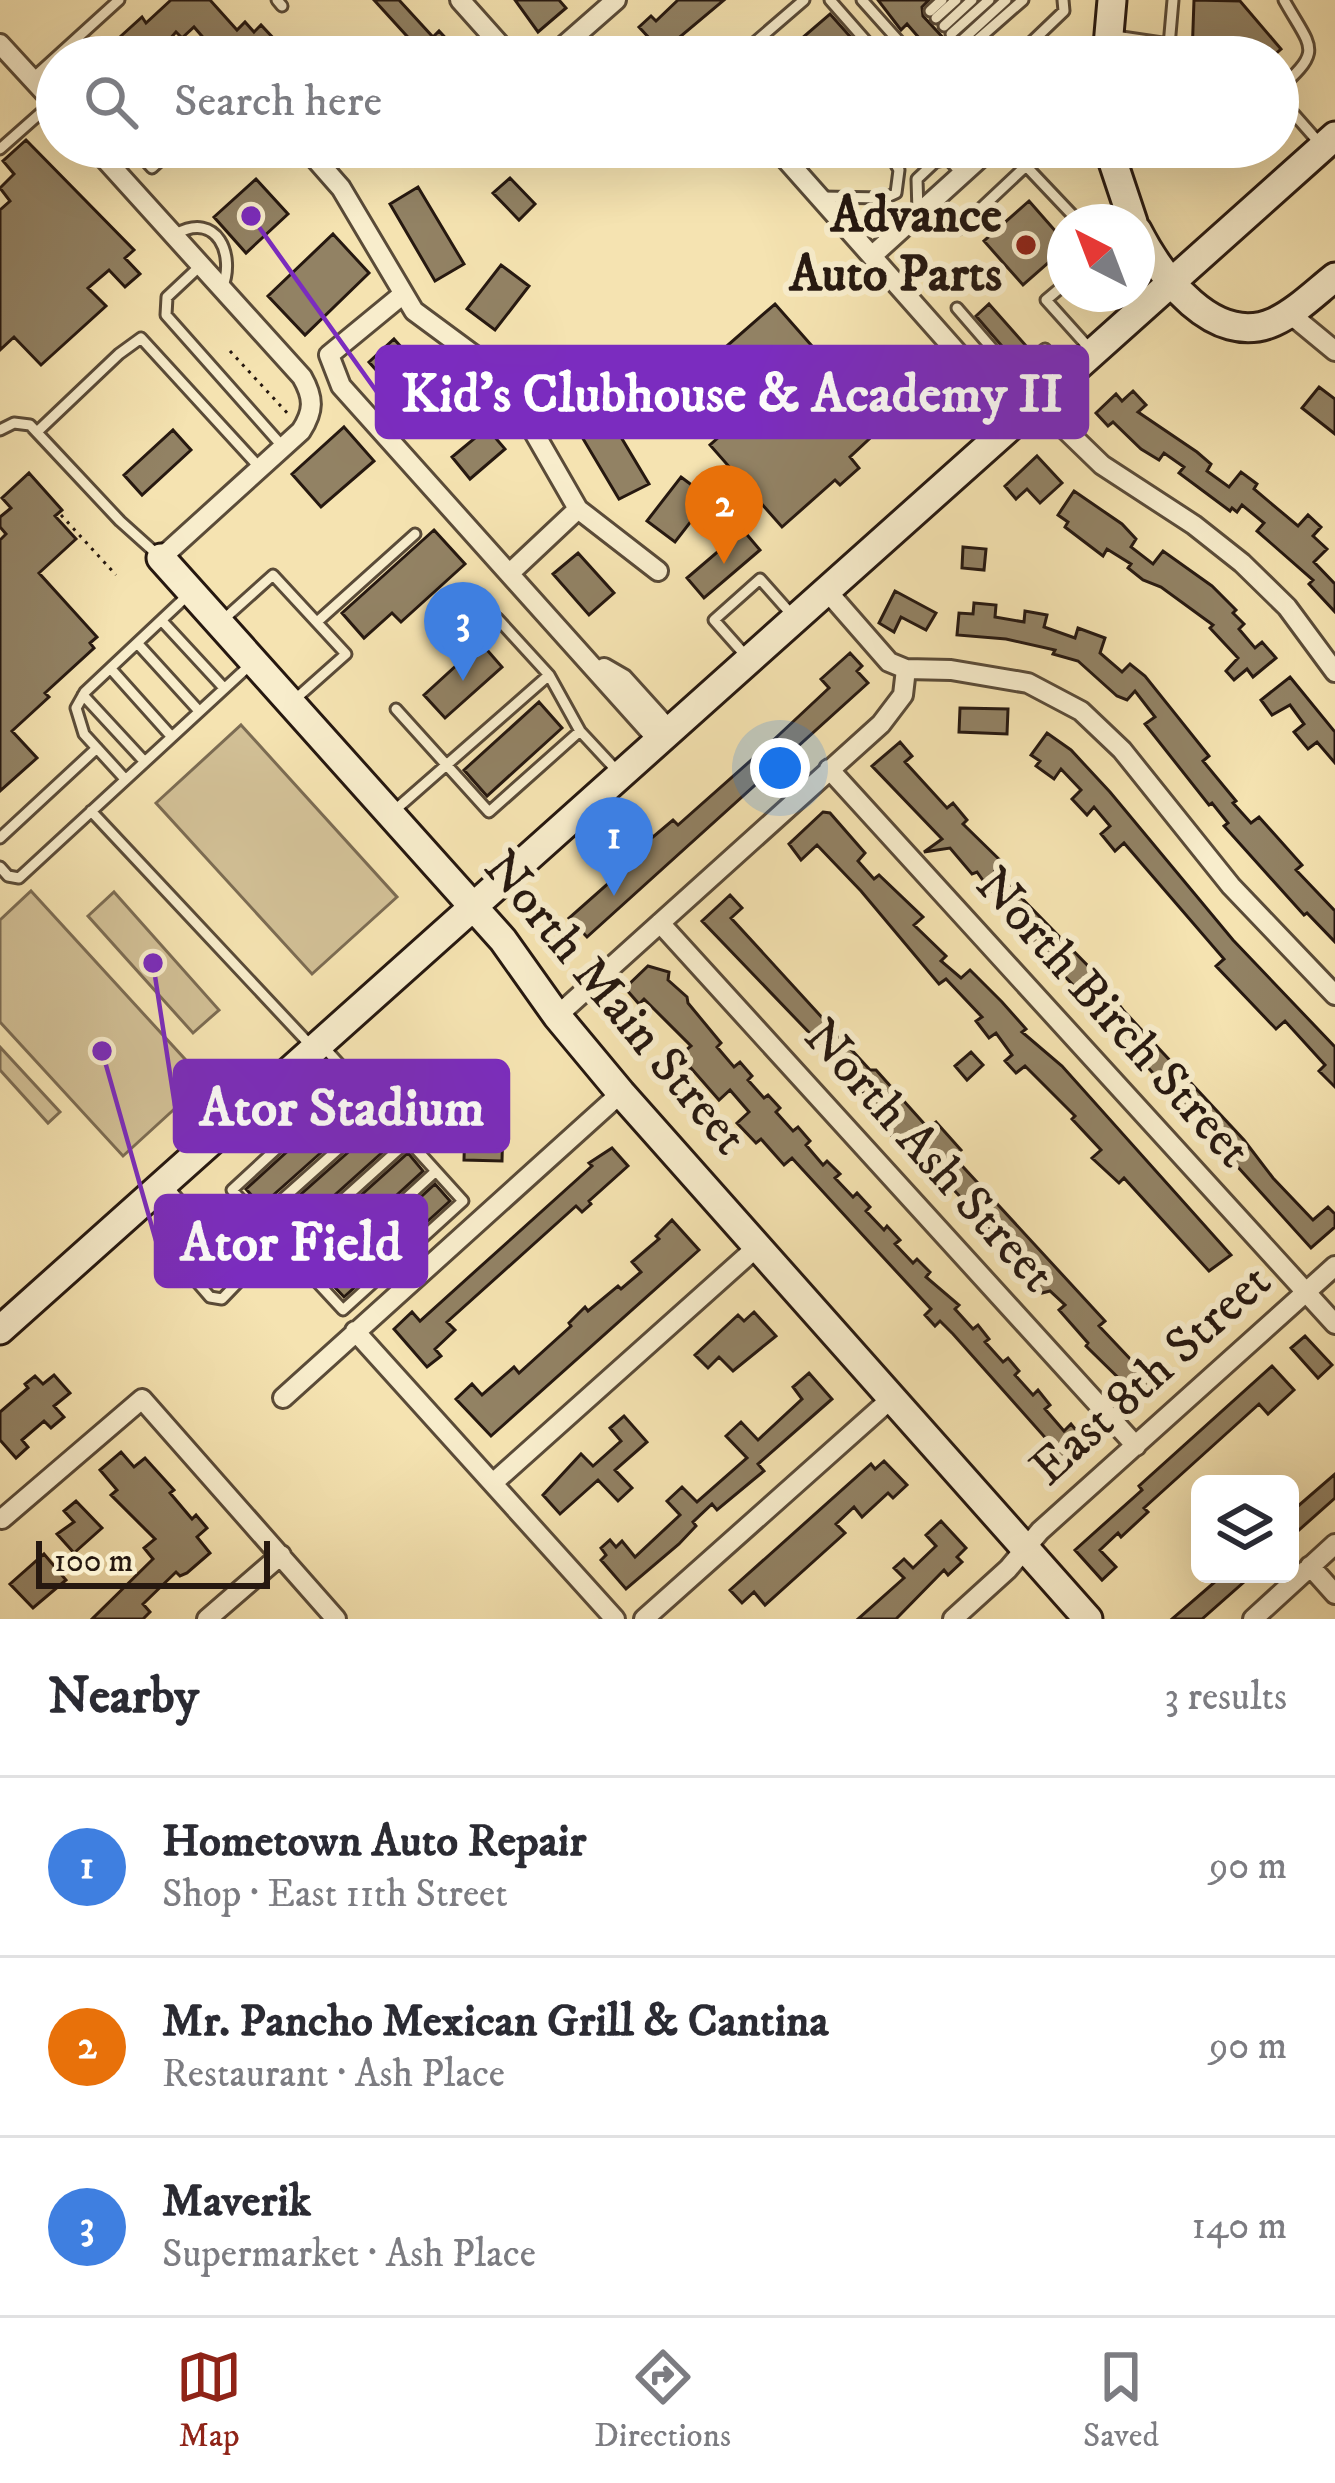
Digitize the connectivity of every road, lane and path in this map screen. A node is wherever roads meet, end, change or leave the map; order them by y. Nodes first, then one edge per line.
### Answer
1 (119, 0) edge
2 (460, 0) edge
3 (616, 0) edge
4 (804, 0) edge
5 (830, 0) edge
6 (942, 0) edge
7 (956, 0) edge
8 (972, 0) edge
9 (989, 0) edge
10 (1006, 0) edge
11 (1023, 0) edge
12 (1063, 0) edge
13 (1112, 0) edge
14 (1173, 0) edge
15 (1284, 0) edge
16 (872, 6) edge
17 (948, 30) junction
18 (79, 36) edge
19 (493, 36) edge
20 (575, 36) edge
21 (762, 36) edge
22 (862, 36) edge
23 (895, 36) edge
24 (1039, 36) edge
25 (1109, 36) edge
26 (1170, 36) edge
27 (0, 44) edge
28 (1299, 71) edge
29 (36, 75) edge
30 (32, 79) junction
31 (36, 83) edge
32 (1299, 113) edge
33 (36, 120) edge
34 (1329, 142) edge
35 (0, 149) edge
36 (116, 168) edge
37 (323, 168) edge
38 (794, 168) edge
39 (897, 168) edge
40 (929, 168) edge
41 (954, 168) edge
42 (1024, 168) edge
43 (1028, 168) edge
44 (1115, 168) edge
45 (819, 196) junction
46 (1062, 204) edge
47 (1127, 204) edge
48 (925, 207) junction
49 (173, 236) junction
50 (873, 255) junction
51 (1155, 256) edge
52 (200, 266) junction
53 (1335, 277) edge
54 (1172, 282) junction
55 (222, 290) junction
56 (408, 303) junction
57 (957, 308) dead end
58 (1057, 312) edge
59 (1289, 313) junction
60 (1045, 349) dead end
61 (230, 351) dead end
62 (1335, 351) edge
63 (1093, 352) junction
64 (1002, 361) junction
65 (982, 380) junction
66 (1027, 411) junction
67 (292, 419) dead end
68 (0, 430) edge
69 (38, 431) junction
70 (283, 447) junction
71 (260, 468) junction
72 (578, 509) junction
73 (61, 515) dead end
74 (415, 534) dead end
75 (161, 558) junction
76 (511, 572) junction
77 (658, 572) dead end
78 (116, 575) dead end
79 (191, 591) junction
80 (827, 591) junction
81 (497, 618) dead end
82 (796, 619) junction
83 (163, 622) junction
84 (317, 622) junction
85 (220, 623) junction
86 (138, 644) junction
87 (749, 660) junction
88 (254, 661) junction
89 (906, 668) junction
90 (110, 669) junction
91 (1335, 672) edge
92 (549, 675) junction
93 (224, 688) junction
94 (83, 694) junction
95 (291, 703) junction
96 (396, 709) dead end
97 (199, 711) junction
98 (580, 731) junction
99 (171, 736) junction
100 (664, 736) junction
101 (97, 748) junction
102 (145, 761) junction
103 (446, 765) junction
104 (829, 769) junction
105 (620, 775) junction
106 (125, 778) junction
107 (91, 811) junction
108 (391, 813) junction
109 (0, 838) edge
110 (0, 867) edge
111 (474, 907) junction
112 (660, 923) junction
113 (1335, 995) edge
114 (556, 1016) junction
115 (318, 1047) junction
116 (621, 1094) junction
117 (381, 1111) junction
118 (310, 1118) dead end
119 (408, 1141) junction
120 (436, 1171) junction
121 (166, 1184) junction
122 (260, 1220) junction
123 (197, 1222) junction
124 (757, 1247) junction
125 (287, 1250) junction
126 (1335, 1266) edge
127 (316, 1281) junction
128 (1306, 1292) junction
129 (1335, 1324) edge
130 (0, 1330) edge
131 (355, 1330) junction
132 (283, 1397) dead end
133 (892, 1398) junction
134 (1136, 1446) junction
135 (493, 1483) junction
136 (2, 1519) edge
137 (1335, 1544) edge
138 (1026, 1549) junction
139 (281, 1556) junction
140 (1310, 1566) junction
141 (1335, 1594) edge
142 (207, 1619) edge
143 (337, 1619) edge
144 (615, 1619) edge
145 (644, 1619) edge
146 (953, 1619) edge
147 (1088, 1619) edge
148 (1253, 1619) edge

1 - 18 lane
2 - 19 street
3 - 20 street
4 - 21 lane
5 - 22 lane
6 - 17 lane
7 - 17 lane
8 - 17 lane
9 - 17 lane
10 - 17 lane
11 - 17 lane
12 - 24 lane
13 - 25 main road
14 - 26 lane
15 - 28 lane
16 - 23 lane
27 - 30 street
29 - 30 lane
30 - 31 street
32 - 34 lane
33 - 35 lane
34 - 54 main road
36 - 49 street
37 - 56 street
38 - 45 street
39 - 45 lane
40 - 48 lane
41 - 48 street
42 - 48 lane
43 - 46 lane
44 - 47 main road
45 - 50 street
48 - 50 street
49 - 52 street
49 - 55 lane
50 - 65 street
51 - 54 main road
52 - 55 street
52 - 70 lane
53 - 59 main road
54 - 59 main road
54 - 63 main road
55 - 70 street
56 - 72 street
56 - 76 street
57 - 64 lane
58 - 63 lane
59 - 62 street
60 - 64 lane
61 - 67 path
63 - 66 main road
64 - 65 lane
65 - 66 street
66 - 80 main road
66 - 91 street
68 - 69 lane
69 - 71 lane
69 - 75 lane
70 - 71 street
71 - 75 street
72 - 76 street
72 - 77 street
73 - 78 path
74 - 84 lane
75 - 79 main road, North Main Street
76 - 100 street
79 - 83 lane
79 - 85 main road, North Main Street
80 - 82 main road
80 - 89 street
81 - 92 lane
82 - 87 main road
82 - 87 lane
83 - 86 lane
83 - 93 lane
84 - 85 lane
84 - 95 lane
85 - 88 main road, North Main Street
86 - 90 lane
86 - 97 lane
87 - 100 main road
88 - 93 lane
88 - 95 main road, North Main Street
89 - 104 street
89 - 113 street
90 - 94 lane
90 - 99 lane
92 - 98 lane
92 - 103 lane
93 - 97 lane
94 - 101 lane
94 - 102 lane
95 - 108 main road, North Main Street
96 - 103 lane
97 - 99 lane
98 - 103 lane
98 - 105 lane
99 - 102 lane
100 - 105 main road
101 - 106 lane
101 - 109 lane
102 - 106 lane
103 - 108 lane
104 - 112 street
104 - 128 street, North Birch Street
105 - 111 main road
106 - 107 lane
107 - 110 lane
107 - 115 lane
108 - 111 main road, North Main Street
111 - 114 main road, North Main Street
111 - 115 main road
112 - 114 street
112 - 134 street, North Ash Street
114 - 116 main road, North Main Street
115 - 117 lane
115 - 121 main road
116 - 124 main road, North Main Street
116 - 131 street
117 - 119 lane
117 - 122 lane
118 - 122 lane
119 - 120 lane
119 - 125 lane
120 - 127 lane
120 - 127 lane
121 - 123 lane
121 - 130 main road
122 - 125 lane
123 - 123 lane
124 - 133 main road, North Main Street
124 - 135 street
125 - 127 lane
126 - 128 street, East 8th Street
128 - 129 street, North Birch Street
128 - 134 street, East 8th Street
131 - 132 street
131 - 135 street
133 - 138 main road, North Main Street
133 - 145 street
134 - 138 street, East 8th Street
135 - 144 street
136 - 139 street
137 - 140 street
138 - 146 street, East 8th Street
138 - 147 main road, North Main Street
139 - 142 street
139 - 143 street
140 - 141 street
140 - 148 street

